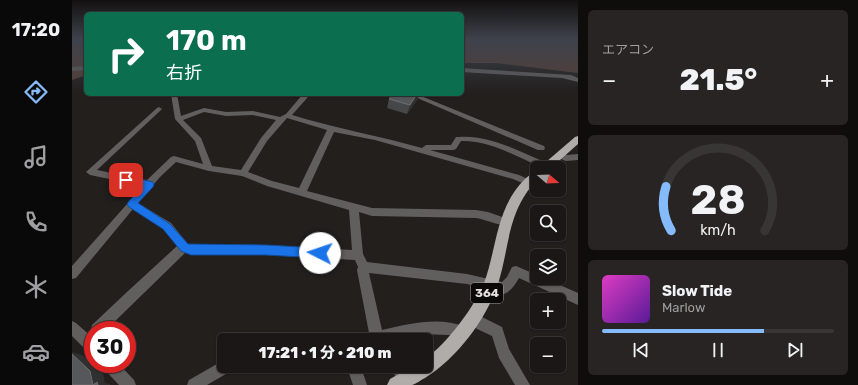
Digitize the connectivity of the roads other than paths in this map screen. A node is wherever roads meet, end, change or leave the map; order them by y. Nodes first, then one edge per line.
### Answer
1 (84, 68) edge
2 (72, 69) edge
3 (464, 70) edge
4 (578, 80) edge
5 (174, 96) edge
6 (306, 96) edge
7 (416, 96) edge
8 (159, 109) dead end
9 (285, 118) junction
10 (178, 120) junction
11 (331, 129) junction
12 (578, 139) edge
13 (541, 148) dead end
14 (420, 150) junction
15 (559, 155) junction
16 (578, 157) edge
17 (552, 161) edge
18 (530, 167) edge
19 (209, 168) junction
20 (243, 173) junction
21 (530, 174) edge
22 (530, 182) edge
23 (150, 184) junction
24 (301, 193) junction
25 (132, 204) junction
26 (354, 208) junction
27 (505, 222) junction
28 (184, 248) junction
29 (358, 255) junction
30 (364, 267) junction
31 (72, 274) edge
32 (490, 284) junction
33 (578, 299) edge
34 (472, 318) junction
35 (106, 321) edge
36 (72, 326) edge
37 (461, 332) junction
38 (376, 333) edge
39 (401, 333) edge
40 (84, 335) edge
41 (217, 371) edge
42 (118, 373) edge
43 (356, 373) edge
44 (405, 382) edge
45 (129, 385) edge
46 (194, 385) edge
47 (360, 385) edge
48 (523, 385) edge

1 - 2 street
3 - 4 street
5 - 10 street
6 - 9 street
7 - 13 street
8 - 23 street
9 - 10 street
9 - 11 street
9 - 20 street
10 - 19 street
11 - 14 street
11 - 24 street
12 - 15 highway, 364
14 - 18 street
14 - 21 street
15 - 16 street
15 - 17 highway, 364
19 - 20 street
19 - 23 street
20 - 24 street
22 - 27 highway, 364
23 - 25 street
24 - 26 street
25 - 28 street
25 - 31 street
26 - 27 street
26 - 29 street
27 - 32 highway, 364
28 - 29 street
28 - 35 street
29 - 30 street
30 - 32 street
30 - 38 street
32 - 33 street
32 - 34 highway, 364
34 - 37 highway, 364
34 - 48 street
36 - 40 street
37 - 39 street
37 - 44 highway, 364
41 - 46 street
42 - 45 street
43 - 47 street

